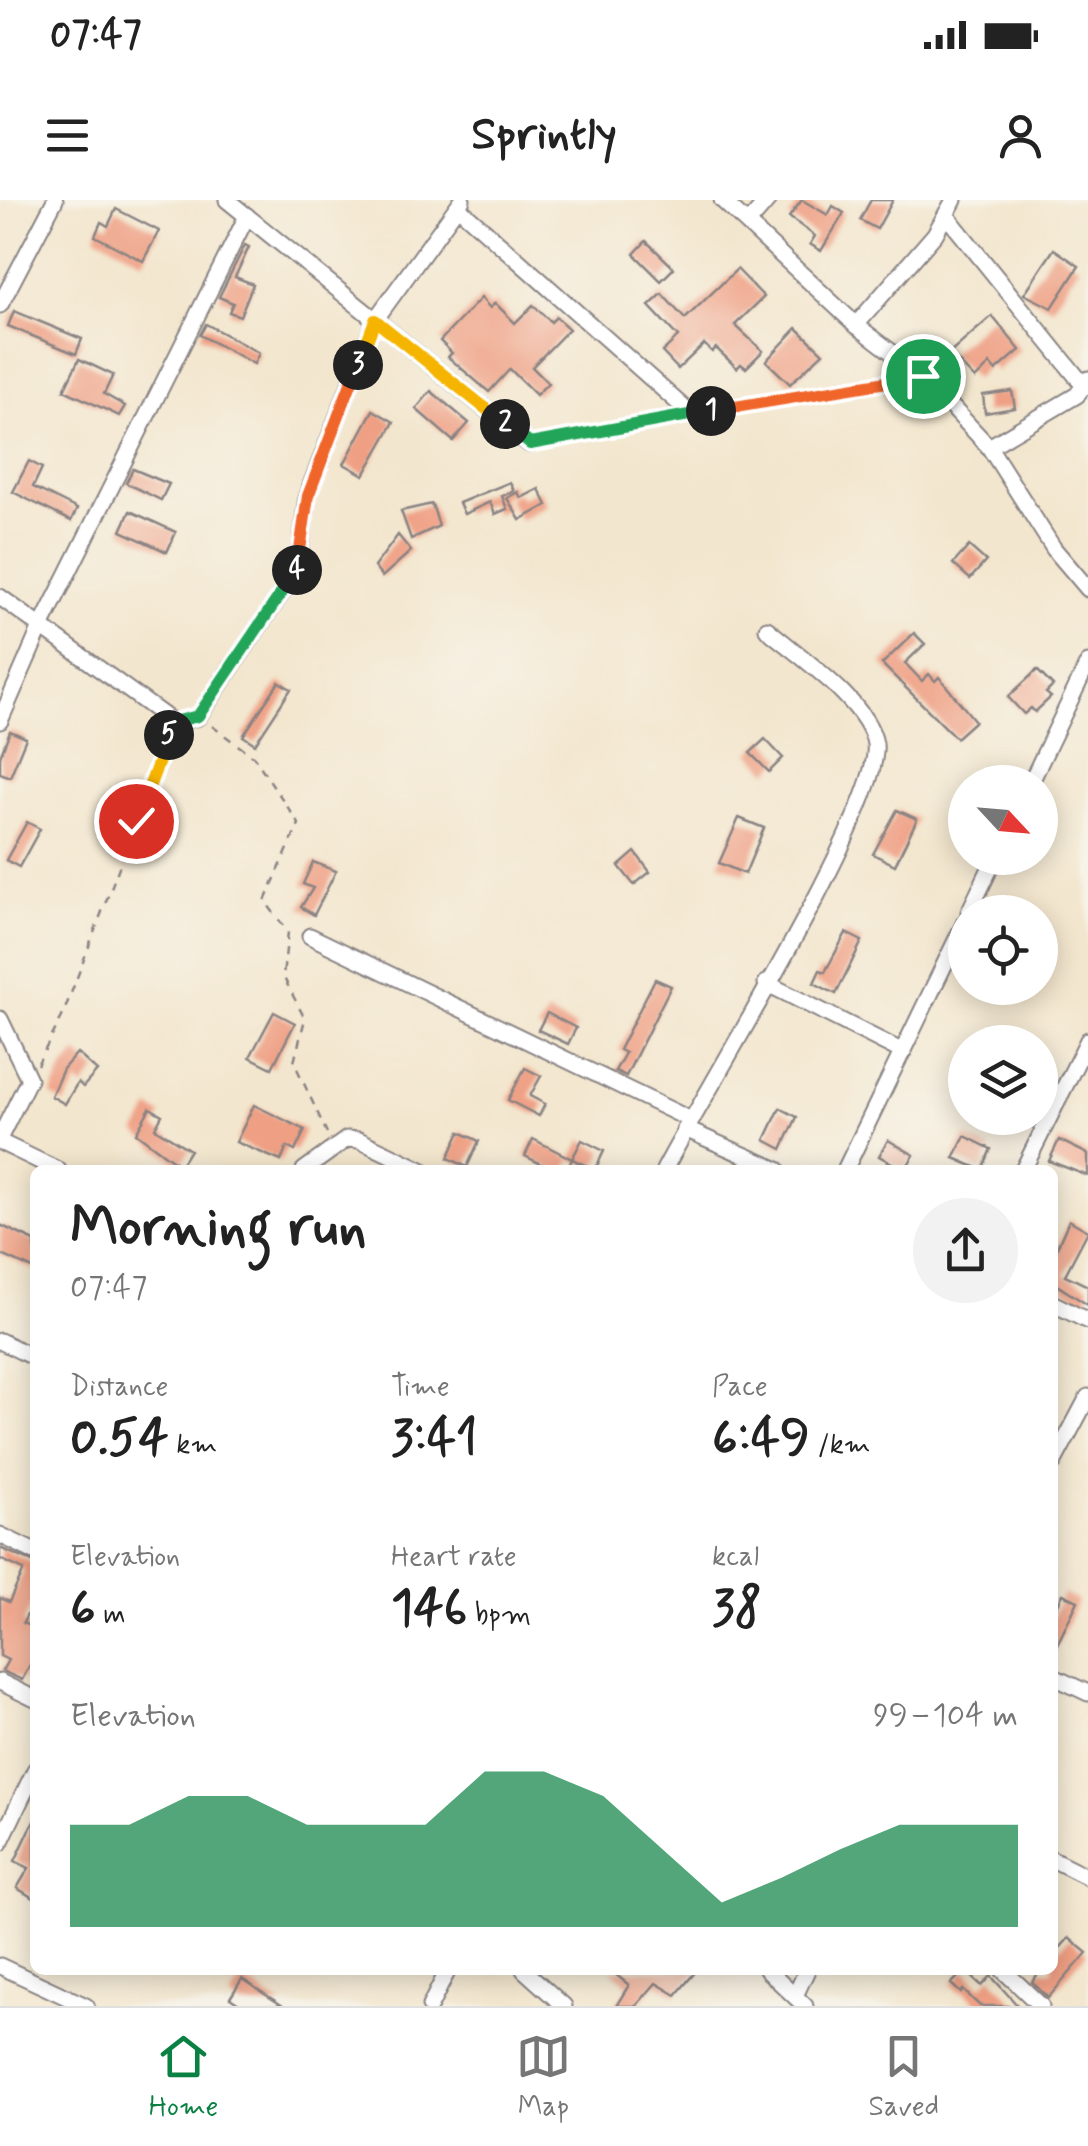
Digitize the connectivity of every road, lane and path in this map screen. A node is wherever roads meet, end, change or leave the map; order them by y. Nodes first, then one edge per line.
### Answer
1 (55, 200) edge
2 (227, 200) edge
3 (722, 200) edge
4 (768, 200) edge
5 (460, 203) edge
6 (950, 208) edge
7 (247, 216) junction
8 (749, 222) junction
9 (0, 305) edge
10 (375, 320) junction
11 (856, 325) junction
12 (923, 376) junction
13 (1086, 383) edge
14 (692, 414) junction
15 (530, 444) joint
16 (989, 447) junction
17 (1088, 589) edge
18 (0, 597) edge
19 (42, 627) junction
20 (767, 629) dead end
21 (1088, 662) edge
22 (198, 716) junction
23 (0, 721) edge
24 (174, 722) junction
25 (1039, 765) edge
26 (310, 936) dead end
27 (948, 958) edge
28 (766, 983) junction
29 (0, 1019) edge
30 (1088, 1040) edge
31 (903, 1052) junction
32 (30, 1080) junction
33 (687, 1124) junction
34 (0, 1139) edge
35 (334, 1148) junction
36 (49, 1165) edge
37 (311, 1165) edge
38 (412, 1165) edge
39 (666, 1165) edge
40 (768, 1165) edge
41 (847, 1165) edge
42 (1026, 1165) edge
43 (1058, 1305) edge
44 (1088, 1321) edge
45 (0, 1341) edge
46 (30, 1356) edge
47 (1088, 1397) edge
48 (1058, 1453) edge
49 (0, 1535) edge
50 (30, 1550) edge
51 (1058, 1679) edge
52 (0, 1682) edge
53 (1088, 1693) edge
54 (30, 1697) edge
55 (30, 1780) edge
56 (2, 1833) edge
57 (1058, 1862) edge
58 (1088, 1877) edge
59 (0, 1966) edge
60 (446, 1975) edge
61 (530, 1975) edge
62 (772, 1975) edge
63 (806, 1975) edge
64 (1008, 1975) edge
65 (800, 2001) edge
66 (86, 2006) edge
67 (430, 2006) edge
68 (564, 2006) edge
69 (1041, 2006) edge

1 - 9 street
2 - 7 street
3 - 8 street
4 - 8 street
5 - 10 street
5 - 14 street
6 - 11 street
6 - 13 street
7 - 10 street
7 - 19 street
8 - 11 street
10 - 15 street
10 - 22 street
11 - 12 street
12 - 14 path
12 - 16 street
13 - 16 street
14 - 15 path
16 - 17 street
18 - 19 street
19 - 23 street
19 - 24 street
20 - 28 street
21 - 25 street
22 - 24 street
22 - 35 path
24 - 32 path
26 - 33 street
27 - 31 street
28 - 31 street
28 - 33 street
29 - 32 street
30 - 42 street
31 - 41 street
32 - 34 street
33 - 39 street
33 - 40 street
34 - 36 street
35 - 37 street
35 - 38 street
43 - 44 street
45 - 46 street
47 - 48 street
49 - 50 street
51 - 53 street
52 - 54 street
55 - 56 street
57 - 58 street
59 - 66 street
60 - 67 street
61 - 68 street
62 - 65 street
63 - 65 street
64 - 69 street

